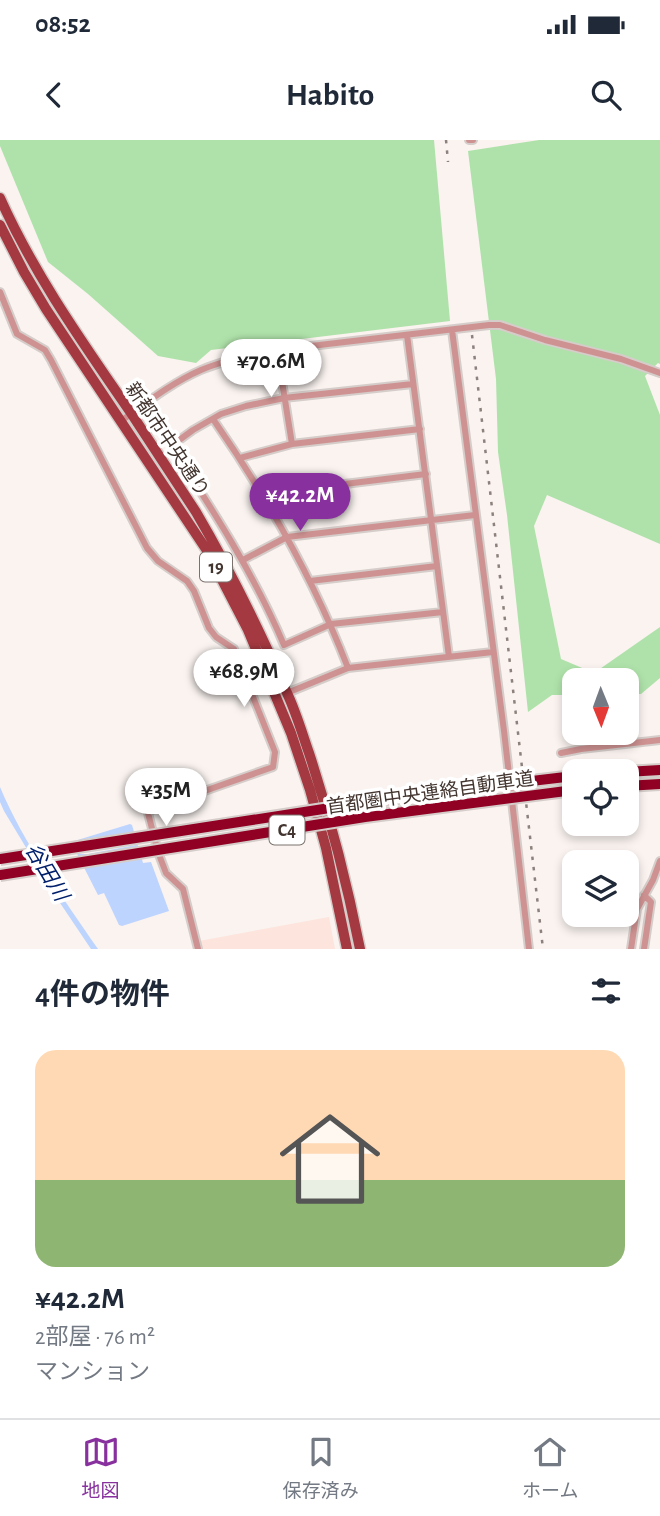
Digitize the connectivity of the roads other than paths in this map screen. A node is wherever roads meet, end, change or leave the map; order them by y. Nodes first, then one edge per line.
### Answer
1 (0, 198) edge
2 (0, 225) edge
3 (0, 292) edge
4 (452, 330) junction
5 (407, 335) junction
6 (277, 350) junction
7 (660, 373) edge
8 (413, 384) junction
9 (285, 398) junction
10 (131, 414) junction
11 (213, 419) junction
12 (121, 421) junction
13 (420, 429) junction
14 (292, 443) junction
15 (240, 458) junction
16 (426, 474) junction
17 (265, 498) junction
18 (475, 515) junction
19 (432, 520) junction
20 (287, 537) junction
21 (243, 560) junction
22 (437, 566) junction
23 (310, 581) junction
24 (443, 612) junction
25 (331, 624) junction
26 (493, 652) junction
27 (449, 657) junction
28 (348, 668) junction
29 (287, 693) junction
30 (660, 740) edge
31 (561, 753) dead end
32 (660, 770) edge
33 (639, 771) edge
34 (562, 778) edge
35 (660, 784) edge
36 (639, 785) edge
37 (562, 792) edge
38 (0, 859) edge
39 (660, 861) edge
40 (0, 874) edge
41 (644, 895) junction
42 (198, 949) edge
43 (347, 949) edge
44 (360, 949) edge
45 (529, 949) edge
46 (631, 949) edge
47 (644, 949) edge

1 - 10 main road, 新都市中央通り / 19
2 - 12 main road, 新都市中央通り / 19
3 - 42 street
4 - 5 street
4 - 7 street
4 - 18 street
5 - 6 street
5 - 8 street
6 - 9 street
6 - 10 street
8 - 9 street
8 - 13 street
9 - 11 street
9 - 14 street
10 - 12 street
10 - 29 main road, 新都市中央通り / 19
11 - 15 street
11 - 21 street
12 - 43 main road, 新都市中央通り / 19
13 - 14 street
13 - 16 street
14 - 15 street
15 - 17 street
16 - 17 street
16 - 19 street
17 - 20 street
18 - 19 street
18 - 26 street
19 - 20 street
19 - 22 street
20 - 21 street
20 - 23 street
21 - 25 street
22 - 23 street
22 - 24 street
23 - 25 street
24 - 25 street
24 - 27 street
25 - 28 street
26 - 27 street
26 - 45 street
27 - 28 street
28 - 29 street
29 - 44 main road, 新都市中央通り / 19
30 - 31 street
32 - 33 highway
34 - 38 highway, 首都圏中央連絡自動車道 / C4, bridge
35 - 36 highway
37 - 40 highway, 首都圏中央連絡自動車道 / C4, bridge
39 - 41 street
41 - 46 street
41 - 47 street

